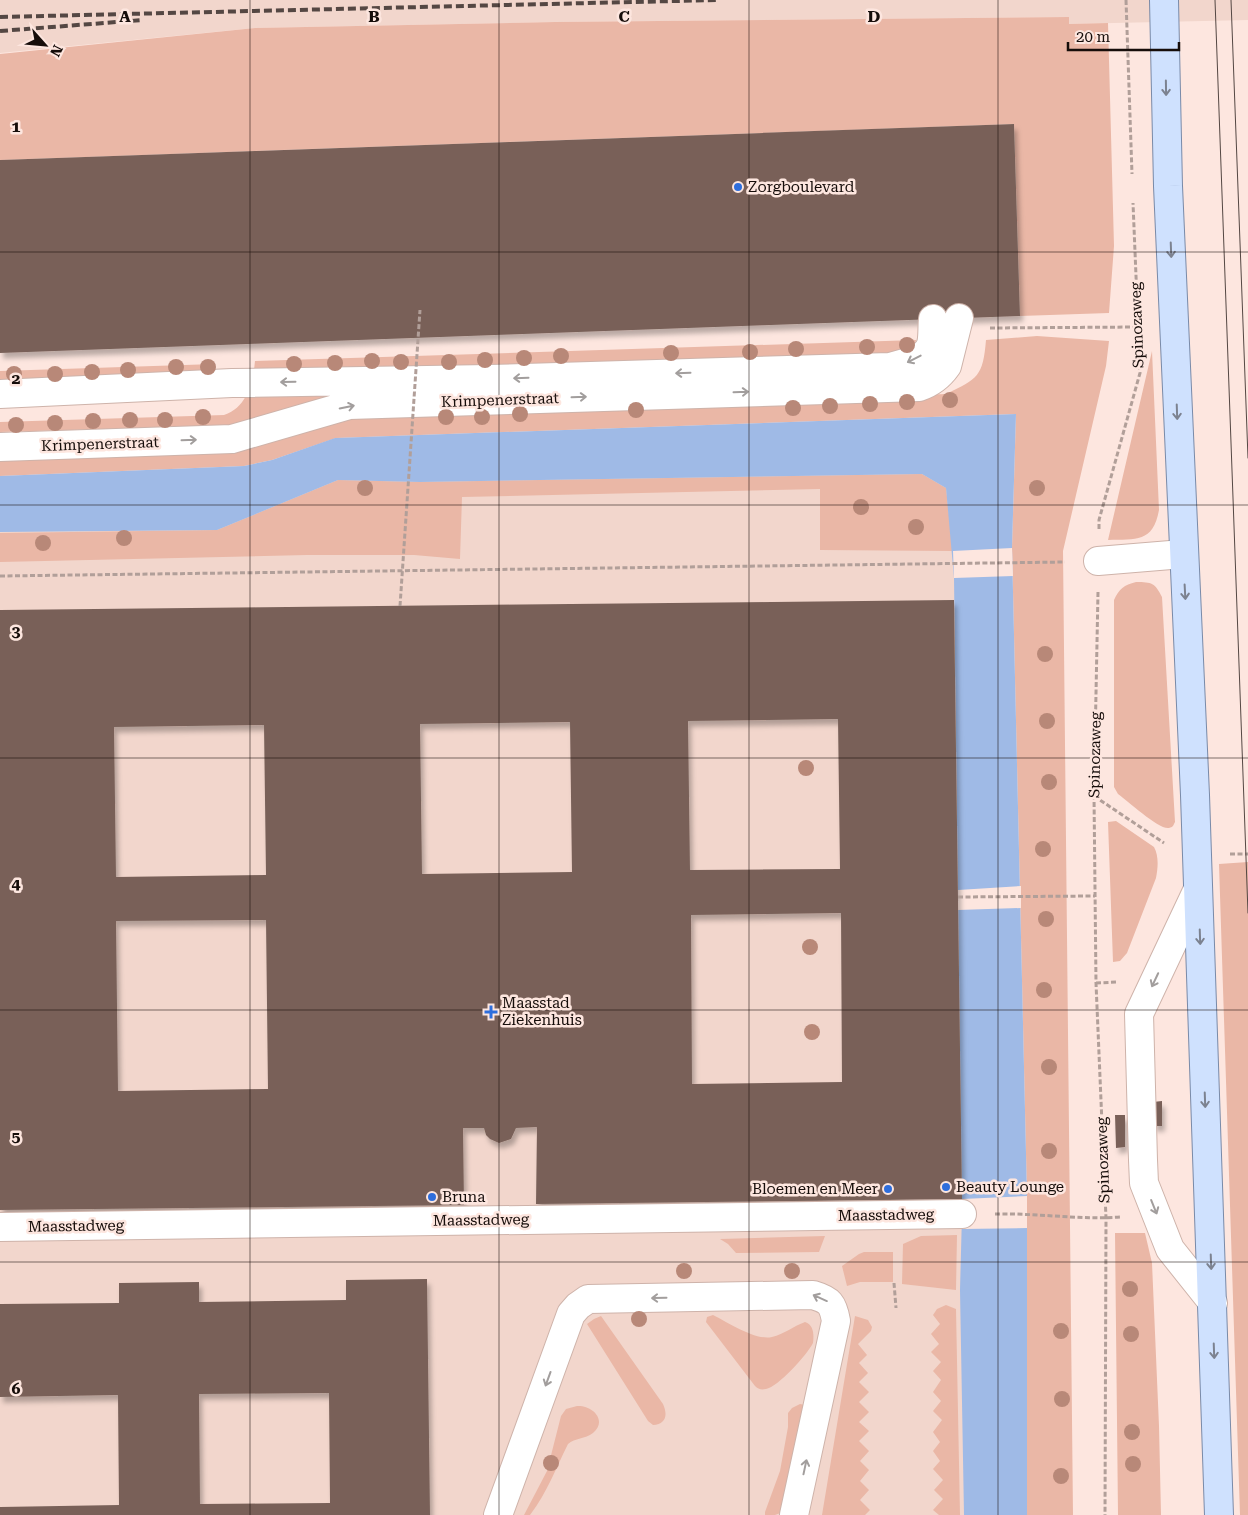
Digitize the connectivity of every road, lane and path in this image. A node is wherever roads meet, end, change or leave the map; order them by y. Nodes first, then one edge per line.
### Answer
1 (1126, 0) edge
2 (1164, 0) edge
3 (1132, 177) dead end
4 (1133, 197) dead end
5 (420, 310) dead end
6 (0, 394) edge
7 (0, 447) edge
8 (1183, 554) junction
9 (1098, 561) junction
10 (0, 576) edge
11 (400, 606) dead end
12 (1198, 889) junction
13 (1095, 896) junction
14 (958, 897) dead end
15 (1027, 1213) dead end
16 (962, 1214) dead end
17 (1127, 1216) dead end
18 (1106, 1218) junction
19 (0, 1227) edge
20 (894, 1283) dead end
21 (1213, 1302) junction
22 (896, 1308) dead end
23 (498, 1515) edge
24 (794, 1515) edge
25 (1105, 1515) edge
26 (1219, 1515) edge

1 - 3 path
2 -> 8 main road
4 - 9 path, Spinozaweg
5 - 11 path, bridge
7 -> 6 street, Krimpenerstraat
8 - 9 street
8 -> 12 main road
9 - 10 path
9 - 13 path, Spinozaweg
12 -> 21 main road
12 -> 21 street
13 - 14 path
13 - 18 path, Spinozaweg
15 - 18 path
16 - 19 street, Maasstadweg
17 - 18 path
18 - 25 path, Spinozaweg
20 - 22 path
21 -> 26 main road
24 -> 23 street

